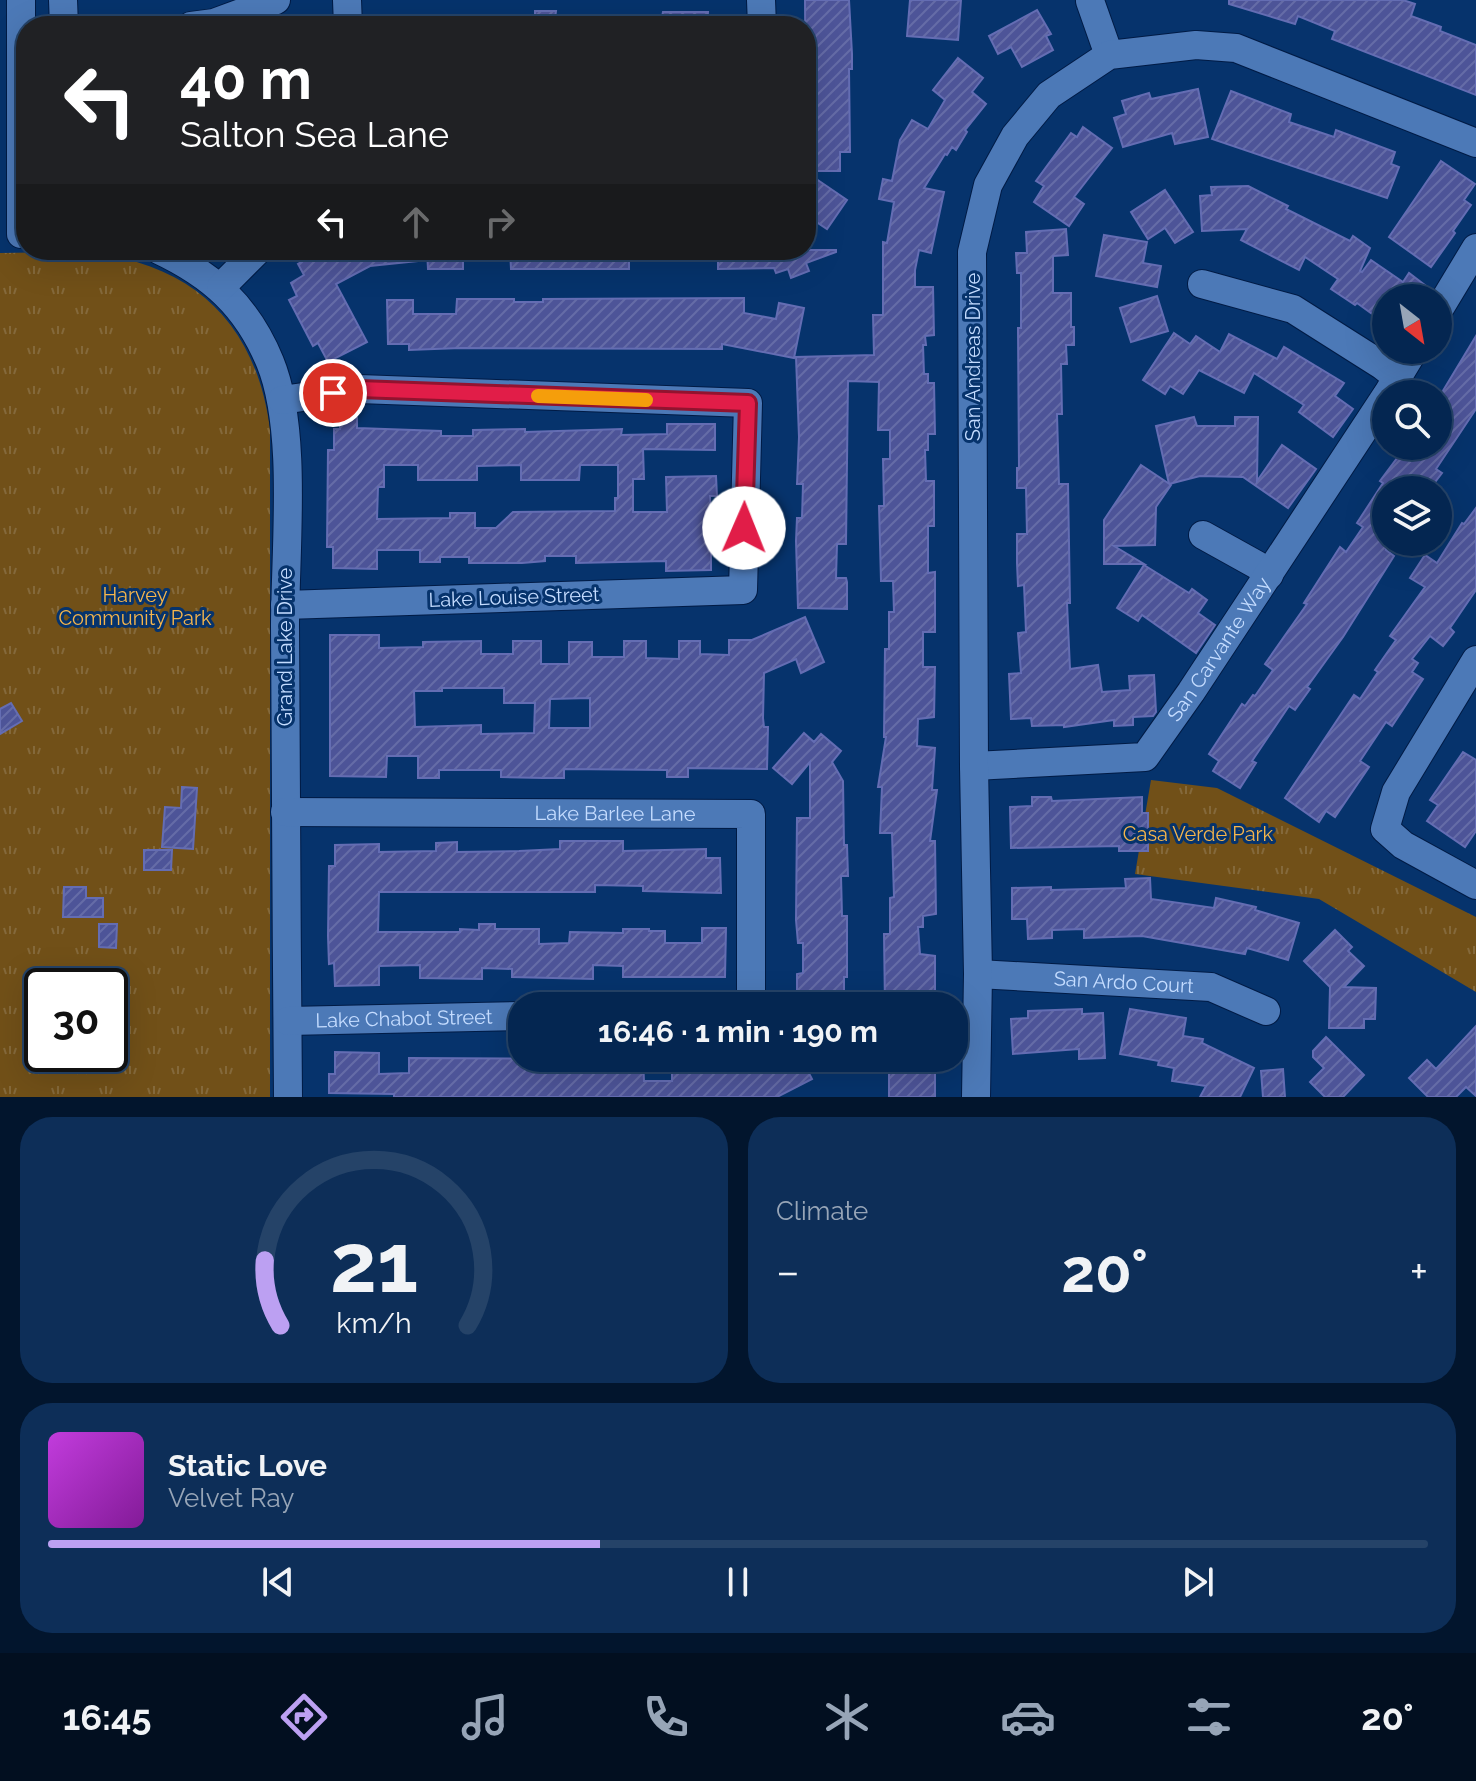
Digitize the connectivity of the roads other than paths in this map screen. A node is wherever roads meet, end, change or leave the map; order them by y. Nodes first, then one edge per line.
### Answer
1 (276, 0) edge
2 (1090, 1) edge
3 (233, 16) edge
4 (1109, 55) junction
5 (1476, 143) edge
6 (1476, 248) edge
7 (180, 260) edge
8 (248, 260) edge
9 (1202, 284) dead end
10 (221, 287) junction
11 (1452, 288) edge
12 (1387, 380) edge
13 (282, 400) junction
14 (1372, 417) edge
15 (1203, 535) dead end
16 (1269, 575) junction
17 (285, 605) junction
18 (1476, 660) edge
19 (974, 766) junction
20 (285, 812) junction
21 (1476, 885) edge
22 (978, 974) junction
23 (751, 992) edge
24 (1266, 1011) dead end
25 (508, 1016) edge
26 (288, 1021) junction
27 (288, 1097) edge
28 (976, 1097) edge

1 - 3 street
2 - 4 street
4 - 5 street, San Andreas Drive
4 - 19 street, San Andreas Drive
6 - 11 street
7 - 10 street, Grand Lake Drive
8 - 10 street
9 - 12 street
10 - 13 street, Grand Lake Drive
13 - 17 street, Grand Lake Drive
13 - 17 street, Lake Louise Street
14 - 16 street, San Carvante Way
15 - 16 street
16 - 19 street, San Carvante Way
17 - 20 street, Grand Lake Drive
18 - 21 street
19 - 22 street, San Andreas Drive
20 - 23 street, Lake Barlee Lane
20 - 26 street, Grand Lake Drive
22 - 24 street, San Ardo Court
22 - 28 street, San Andreas Drive
25 - 26 street, Lake Chabot Street
26 - 27 street, Grand Lake Drive

